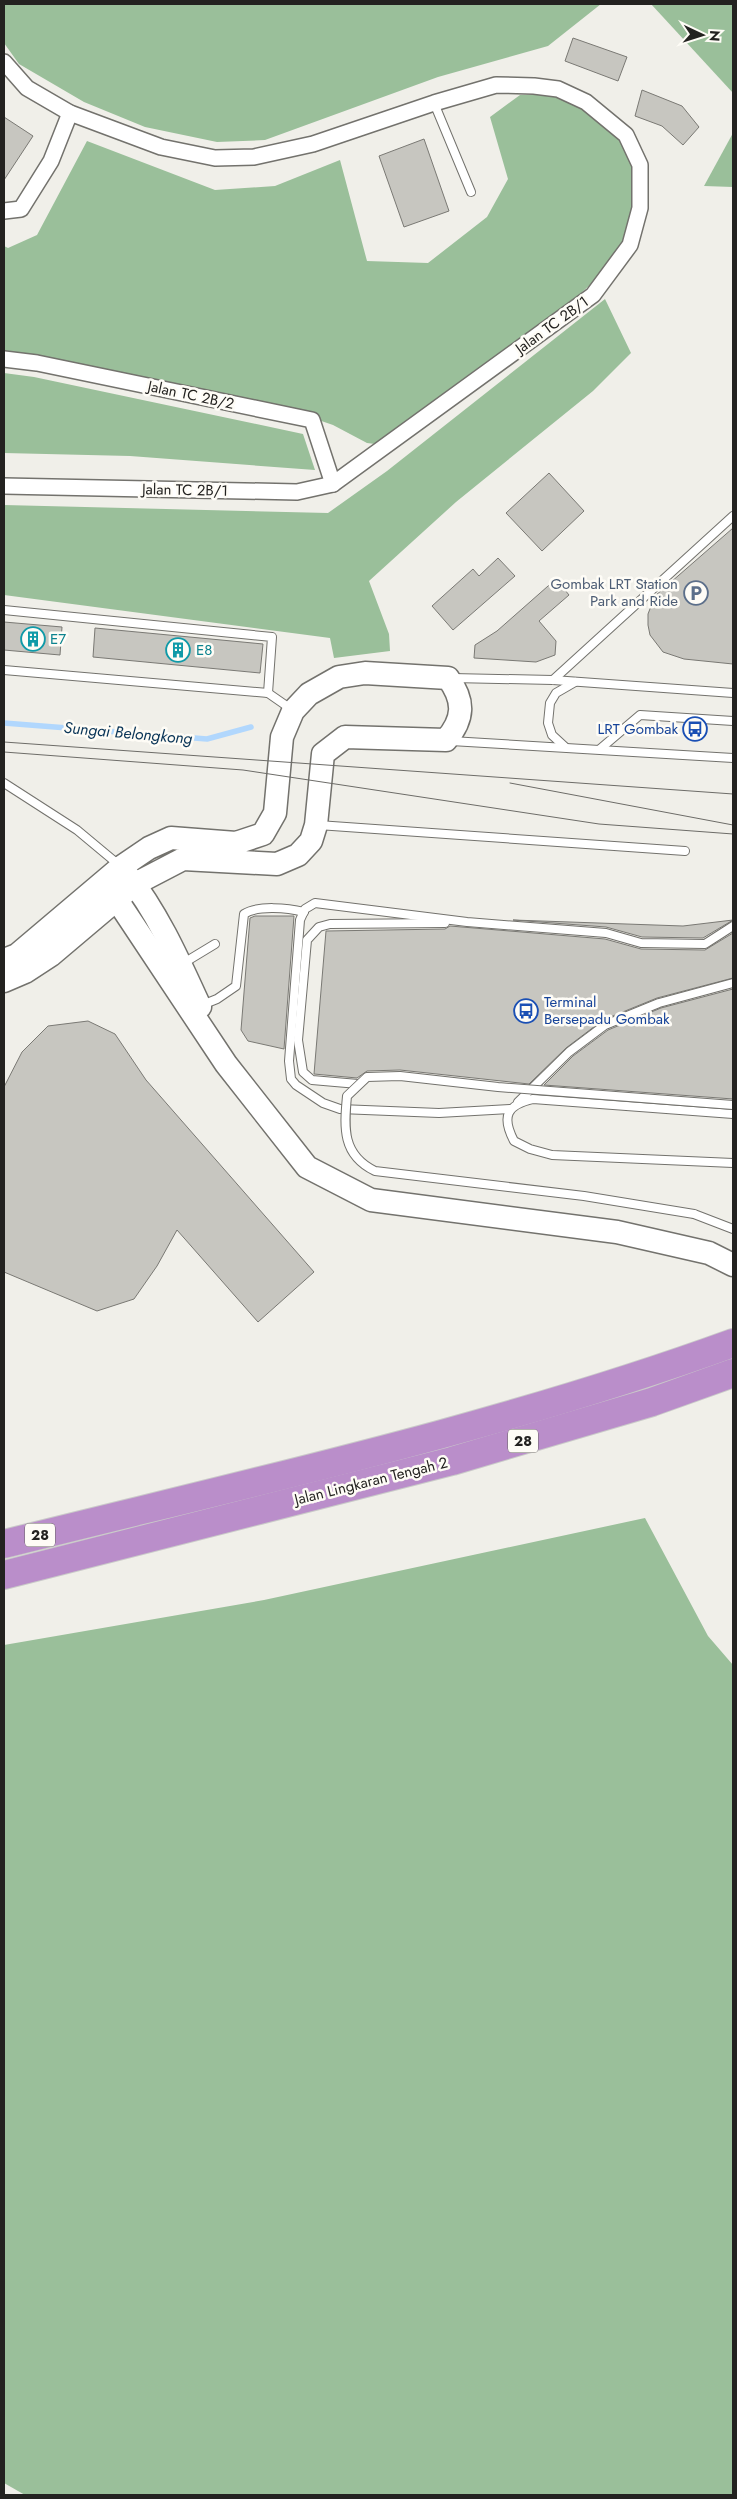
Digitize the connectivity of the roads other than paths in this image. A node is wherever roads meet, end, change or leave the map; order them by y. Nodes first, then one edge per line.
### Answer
1 (4, 62) edge
2 (434, 103) junction
3 (70, 113) junction
4 (471, 192) dead end
5 (4, 211) edge
6 (4, 359) edge
7 (333, 484) junction
8 (4, 486) edge
9 (733, 516) edge
10 (4, 610) edge
11 (4, 670) edge
12 (448, 678) junction
13 (553, 680) junction
14 (575, 682) junction
15 (268, 693) junction
16 (733, 693) edge
17 (293, 711) junction
18 (733, 722) edge
19 (446, 740) junction
20 (565, 747) junction
21 (600, 749) junction
22 (733, 758) edge
23 (4, 783) edge
24 (316, 825) junction
25 (685, 851) dead end
26 (112, 874) junction
27 (135, 884) junction
28 (116, 900) junction
29 (304, 912) junction
30 (467, 922) junction
31 (733, 926) edge
32 (215, 944) dead end
33 (4, 960) edge
34 (173, 969) junction
35 (4, 981) edge
36 (733, 983) edge
37 (195, 1008) junction
38 (358, 1084) junction
39 (516, 1103) junction
40 (733, 1106) edge
41 (510, 1109) junction
42 (733, 1114) edge
43 (733, 1163) edge
44 (733, 1230) edge
45 (733, 1265) edge
46 (733, 1343) edge
47 (733, 1373) edge
48 (77, 1526) junction
49 (4, 1533) edge
50 (4, 1544) edge
51 (6, 1575) edge

1 - 3 street, Jalan TC 2B/1
2 - 3 street, Jalan TC 2B/1
2 - 4 lane
2 - 7 street, Jalan TC 2B/1
3 - 5 street
6 - 7 street, Jalan TC 2B/2
7 - 8 street, Jalan TC 2B/1
9 - 13 lane
10 - 15 lane
11 - 15 lane
12 - 13 lane
12 - 17 street
12 - 19 street
13 - 14 lane
14 - 16 lane
14 - 20 lane
15 - 17 lane
17 - 26 street
18 - 21 lane
19 - 20 lane
19 - 24 street
20 - 21 lane
21 - 22 lane
23 - 26 lane
24 - 25 lane
24 - 27 street
26 - 27 street
26 - 28 street
26 - 33 street
27 - 28 street
27 - 34 street
28 - 34 street
28 - 35 street
29 - 30 lane
29 - 37 lane
29 - 41 lane
30 - 31 lane
30 - 38 lane
32 - 34 lane
34 - 37 street
36 - 39 lane
37 - 45 street
38 - 40 lane, bridge
38 - 44 lane, bridge
39 - 41 lane
39 - 42 lane
41 - 43 lane
46 - 48 highway, Jalan Lingkaran Tengah 2 / 28
47 - 51 highway, Jalan Lingkaran Tengah 2 / 28
48 - 49 highway
48 - 50 highway, Jalan Lingkaran Tengah 2 / 28

